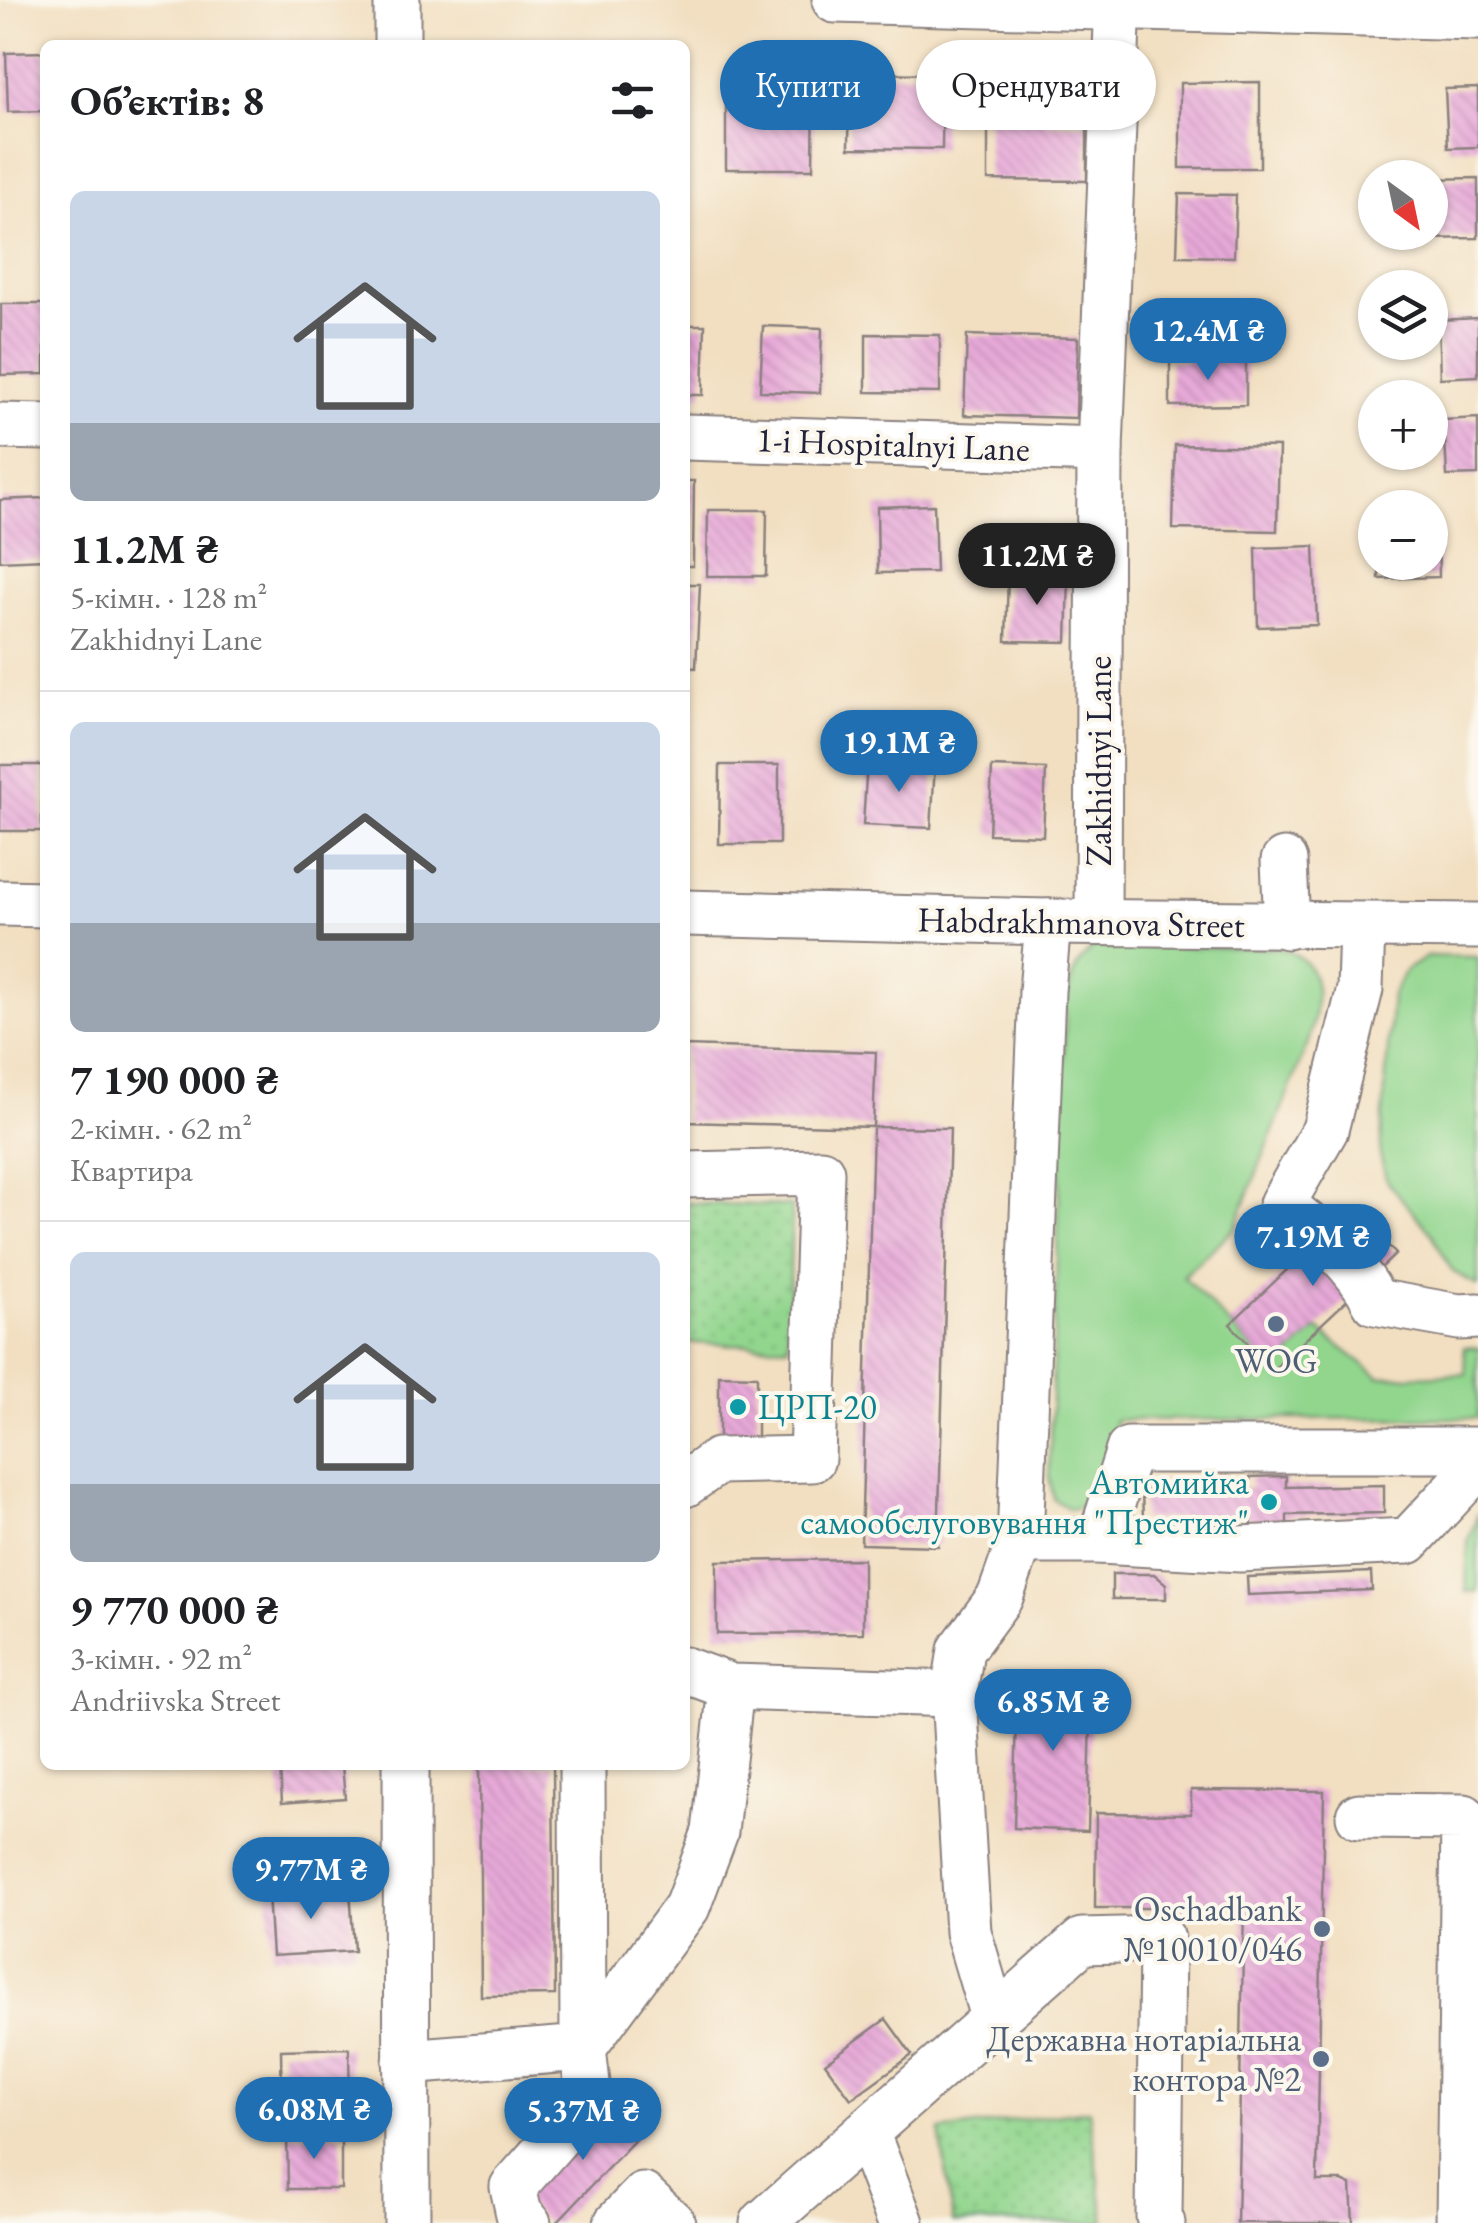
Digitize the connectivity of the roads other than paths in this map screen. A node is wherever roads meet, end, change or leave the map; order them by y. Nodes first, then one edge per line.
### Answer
1 (397, 0) edge
2 (836, 0) edge
3 (1118, 5) edge
4 (1478, 17) edge
5 (397, 40) edge
6 (0, 426) edge
7 (40, 426) edge
8 (690, 438) edge
9 (1100, 450) junction
10 (1284, 861) dead end
11 (0, 903) edge
12 (40, 904) edge
13 (690, 913) edge
14 (1048, 922) junction
15 (1098, 922) junction
16 (1287, 926) junction
17 (1362, 926) junction
18 (1478, 926) edge
19 (690, 1175) edge
20 (1478, 1316) edge
21 (1478, 1450) edge
22 (1478, 1466) edge
23 (690, 1481) edge
24 (1020, 1541) junction
25 (1100, 1541) junction
26 (690, 1672) edge
27 (731, 1687) junction
28 (954, 1694) junction
29 (406, 1770) edge
30 (582, 1770) edge
31 (1359, 1816) dead end
32 (994, 2020) junction
33 (583, 2048) junction
34 (406, 2062) junction
35 (866, 2132) junction
36 (1469, 2147) edge
37 (407, 2223) edge
38 (528, 2223) edge
39 (617, 2223) edge
40 (672, 2223) edge
41 (763, 2223) edge
42 (900, 2223) edge
43 (1162, 2223) edge
44 (1459, 2223) edge

1 - 5 street
2 - 3 street
3 - 4 street
3 - 9 street, Zakhidnyi Lane
6 - 7 street
8 - 9 street, 1-i Hospitalnyi Lane
9 - 15 street, Zakhidnyi Lane
10 - 16 street
11 - 12 street
13 - 14 street, Habdrakhmanova Street
14 - 15 street, Habdrakhmanova Street
14 - 24 street
15 - 16 street, Habdrakhmanova Street
16 - 17 street, Habdrakhmanova Street
17 - 18 street, Habdrakhmanova Street
17 - 20 street
19 - 23 street
21 - 25 street
22 - 25 street
24 - 25 street
24 - 28 street
26 - 27 street
27 - 28 street
27 - 33 street
28 - 32 street
29 - 34 street
30 - 33 street
31 - 36 street
32 - 35 street
32 - 43 street
33 - 34 street
33 - 38 street
34 - 37 street
35 - 41 street
35 - 42 street
36 - 44 street
39 - 40 street

